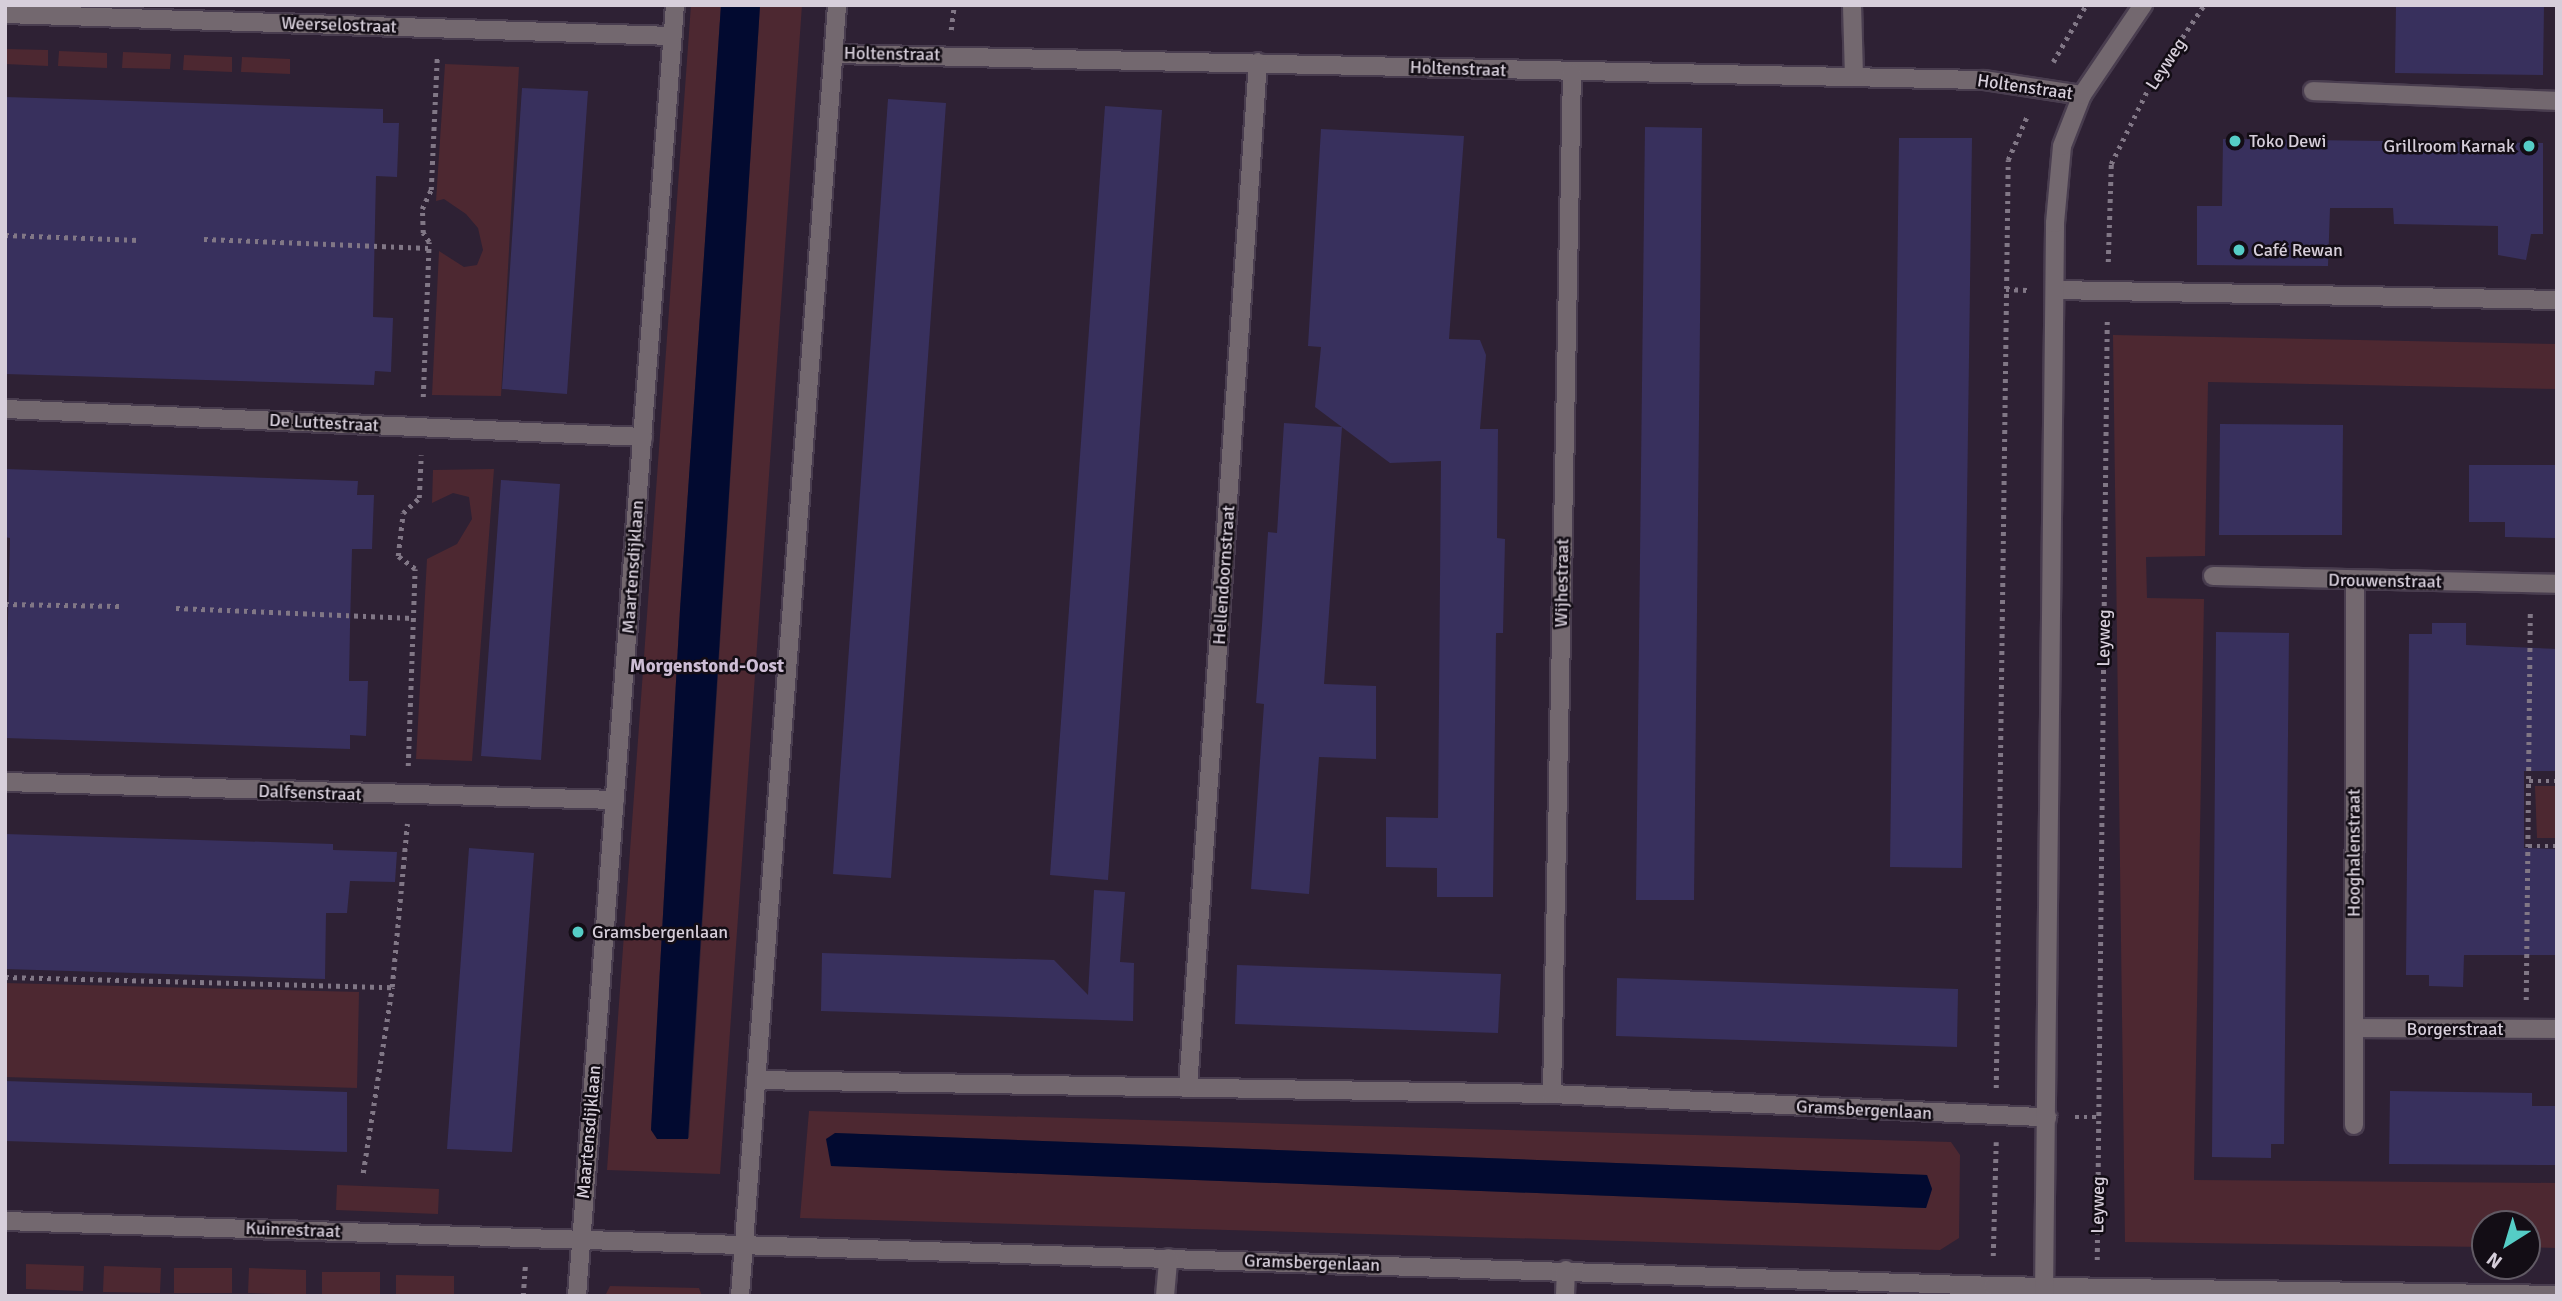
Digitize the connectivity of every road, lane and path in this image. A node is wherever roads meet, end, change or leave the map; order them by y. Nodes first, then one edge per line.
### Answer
1 (675, 5) edge
2 (837, 5) edge
3 (1852, 5) edge
4 (2086, 5) edge
5 (2129, 5) edge
6 (2143, 5) edge
7 (2204, 5) edge
8 (5, 13) edge
9 (673, 36) junction
10 (2110, 47) junction
11 (834, 54) junction
12 (1258, 62) junction
13 (1572, 72) junction
14 (1854, 77) junction
15 (2038, 90) junction
16 (2313, 90) dead end
17 (2082, 95) junction
18 (2557, 101) edge
19 (5, 235) edge
20 (204, 239) dead end
21 (139, 240) dead end
22 (429, 248) dead end
23 (2056, 290) junction
24 (2107, 292) junction
25 (2557, 300) edge
26 (5, 409) edge
27 (643, 437) junction
28 (2213, 576) dead end
29 (2356, 581) junction
30 (2531, 584) junction
31 (2557, 584) edge
32 (5, 604) edge
33 (120, 606) dead end
34 (176, 608) dead end
35 (414, 618) dead end
36 (2529, 781) junction
37 (2557, 781) edge
38 (5, 782) edge
39 (615, 800) junction
40 (407, 820) dead end
41 (2528, 846) junction
42 (2557, 846) edge
43 (5, 977) edge
44 (392, 987) junction
45 (2354, 1028) junction
46 (2526, 1029) junction
47 (2557, 1030) edge
48 (757, 1080) junction
49 (1188, 1088) junction
50 (1552, 1094) junction
51 (1996, 1116) junction
52 (2047, 1117) junction
53 (2354, 1125) dead end
54 (363, 1173) dead end
55 (5, 1221) edge
56 (580, 1238) junction
57 (744, 1243) junction
58 (1168, 1258) junction
59 (1566, 1270) junction
60 (2096, 1285) junction
61 (1993, 1286) junction
62 (2044, 1291) edge
63 (2557, 1295) edge
64 (577, 1296) edge
65 (740, 1296) edge
66 (1165, 1296) edge
67 (1565, 1296) edge

1 - 9 street, Maartensdijklaan
2 - 11 street
3 - 14 street
4 - 15 path
5 - 10 street
6 - 10 street
7 - 24 path, Leyweg
8 - 9 street, Weerselostraat
9 - 27 street, Maartensdijklaan
10 - 17 street
11 - 12 street, Holtenstraat
11 - 48 street
12 - 13 street, Holtenstraat
12 - 49 street, Hellendoornstraat
13 - 14 street, Holtenstraat
13 - 50 street, Wijhestraat
14 - 15 street, Holtenstraat
15 - 17 street, Holtenstraat
15 - 51 path
16 - 18 street
17 - 23 street
19 - 21 path
20 - 22 path
23 - 24 street
23 - 52 street
24 - 25 street
24 - 60 path, Leyweg
26 - 27 street, De Luttestraat
27 - 39 street, Maartensdijklaan
28 - 29 street, Drouwenstraat
29 - 30 street, Drouwenstraat
29 - 45 street, Hooghalenstraat
30 - 31 street, Drouwenstraat
30 - 36 path
32 - 33 path
34 - 35 path
36 - 37 path
36 - 41 path
38 - 39 street, Dalfsenstraat
39 - 56 street, Maartensdijklaan
40 - 44 path
41 - 42 path
41 - 46 path
43 - 44 path
44 - 54 path
45 - 46 street, Borgerstraat
45 - 53 street, Hooghalenstraat
46 - 47 street, Borgerstraat
48 - 49 street, Gramsbergenlaan
48 - 57 street
49 - 50 street, Gramsbergenlaan
50 - 51 street, Gramsbergenlaan
51 - 52 street, Gramsbergenlaan
51 - 61 path
52 - 62 street
55 - 56 street, Kuinrestraat
56 - 57 street, Gramsbergenlaan
56 - 64 street, Maartensdijklaan
57 - 58 street, Gramsbergenlaan
57 - 65 street
58 - 59 street, Gramsbergenlaan
58 - 66 street
59 - 61 street, Gramsbergenlaan
59 - 67 street
60 - 62 street, Gramsbergenlaan
60 - 63 street, Gramsbergenlaan
61 - 62 street, Gramsbergenlaan

